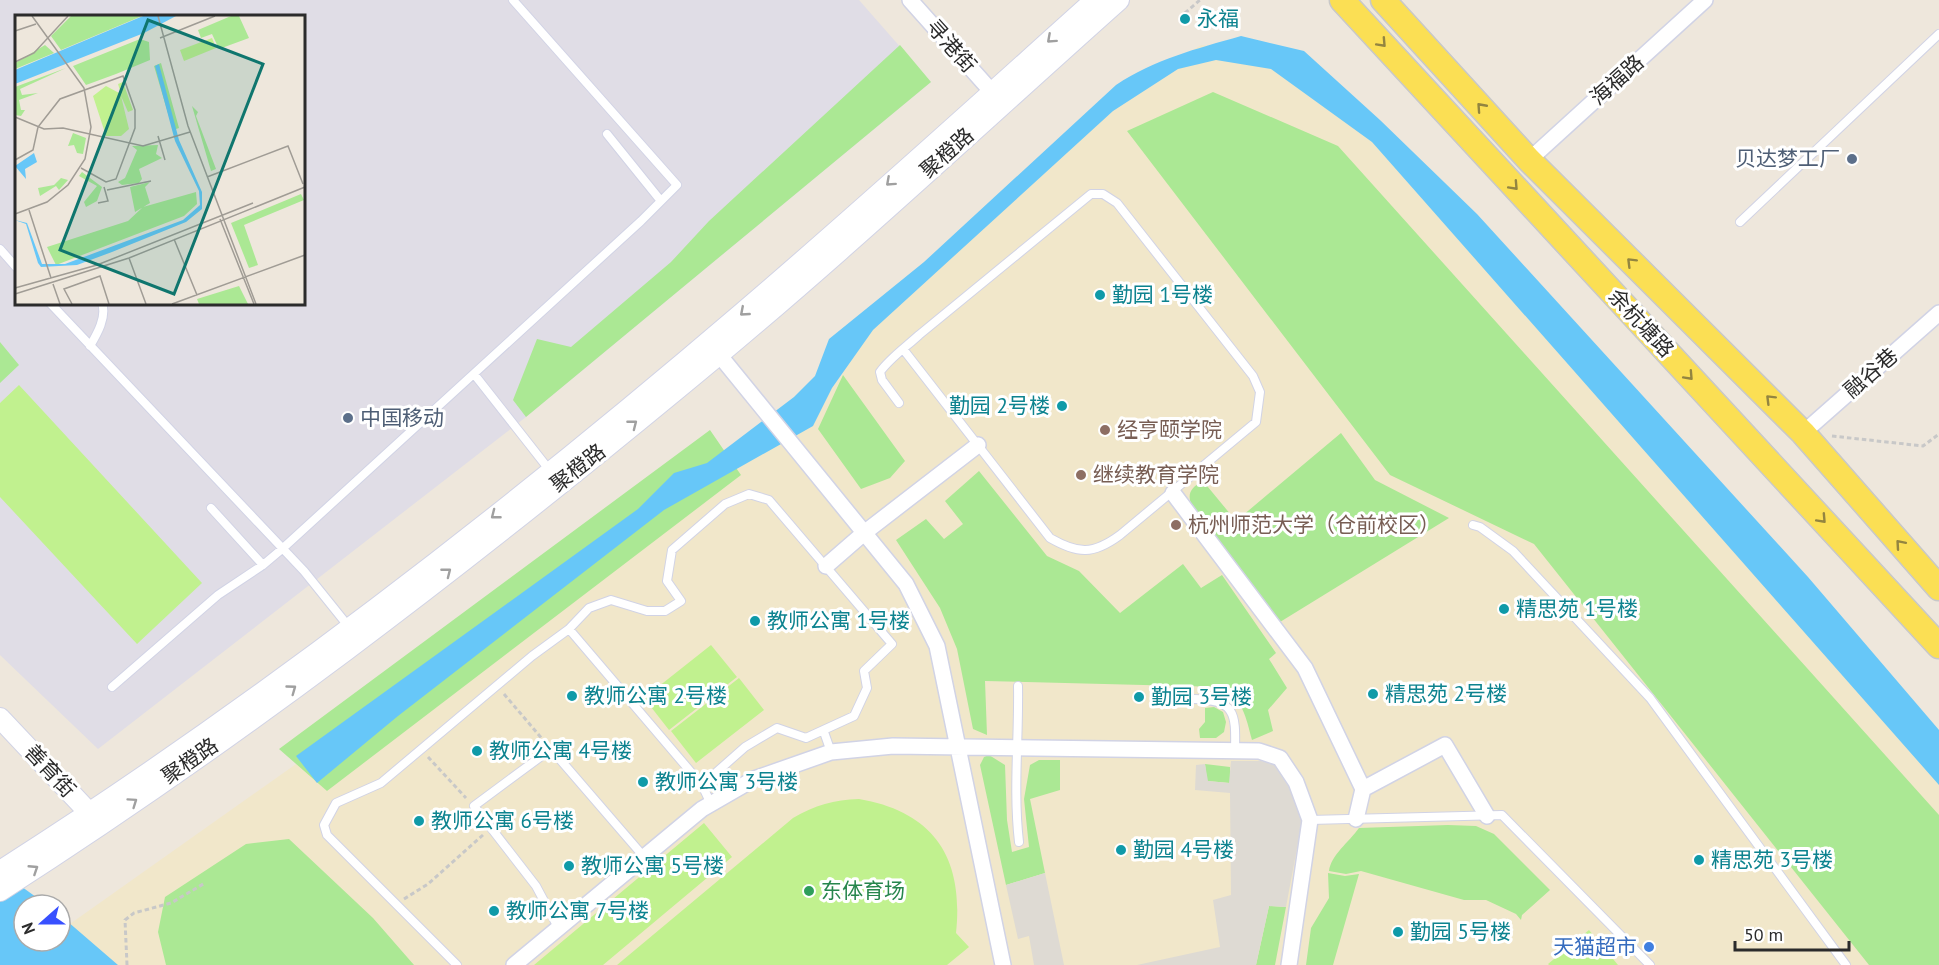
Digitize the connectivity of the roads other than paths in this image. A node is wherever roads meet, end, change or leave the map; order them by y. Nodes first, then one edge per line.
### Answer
1 (513, 0) edge
2 (910, 0) edge
3 (1095, 0) edge
4 (1119, 0) edge
5 (1342, 0) edge
6 (1383, 0) edge
7 (1698, 2) edge
8 (1939, 34) edge
9 (992, 92) junction
10 (607, 134) dead end
11 (1529, 160) junction
12 (661, 201) junction
13 (1740, 222) dead end
14 (0, 249) edge
15 (15, 266) edge
16 (51, 304) edge
17 (102, 304) edge
18 (1939, 313) edge
19 (90, 346) junction
20 (714, 348) junction
21 (903, 349) junction
22 (474, 374) junction
23 (899, 403) dead end
24 (1803, 433) junction
25 (978, 445) junction
26 (556, 477) junction
27 (1173, 493) junction
28 (211, 508) dead end
29 (1473, 525) dead end
30 (864, 533) junction
31 (282, 549) junction
32 (263, 566) junction
33 (826, 566) junction
34 (1939, 588) edge
35 (569, 629) junction
36 (354, 634) junction
37 (1939, 646) edge
38 (1018, 686) dead end
39 (112, 687) dead end
40 (1193, 699) dead end
41 (0, 718) edge
42 (824, 732) junction
43 (958, 747) junction
44 (1019, 747) junction
45 (1235, 750) junction
46 (831, 752) junction
47 (702, 785) junction
48 (1363, 789) junction
49 (711, 804) junction
50 (1487, 816) junction
51 (95, 819) junction
52 (1356, 819) junction
53 (1310, 820) junction
54 (1019, 842) dead end
55 (645, 858) junction
56 (0, 871) edge
57 (0, 891) edge
58 (559, 929) junction
59 (457, 965) edge
60 (514, 965) edge
61 (1003, 965) edge
62 (1289, 965) edge
63 (1650, 965) edge
64 (1846, 965) edge

1 - 12 lane
2 - 9 street, 寻港街
3 -> 9 street, 聚橙路
4 - 20 street, 聚橙路
5 -> 37 main road, 余杭塘路
11 -> 6 main road, 余杭塘路
7 - 11 street, 海福路
8 - 13 lane
9 -> 20 street, 聚橙路
10 - 12 lane
24 -> 11 main road, 余杭塘路
12 - 22 lane
14 - 15 lane
16 - 19 lane
17 - 19 lane
18 - 24 street, 融谷巷
19 - 31 lane
20 - 26 street, 聚橙路
20 - 30 street
21 - 23 lane
21 - 25 lane
21 - 27 lane
22 - 26 lane
22 - 31 lane
34 -> 24 main road, 余杭塘路
25 - 27 lane
25 - 30 street
26 - 36 street, 聚橙路
27 - 48 street
28 - 32 lane
29 - 64 lane
30 - 33 street
30 - 43 street
31 - 32 lane
31 - 36 lane
32 - 39 lane
33 - 35 lane
33 - 42 lane
35 - 47 lane
35 - 59 lane
36 - 51 street, 聚橙路
38 - 44 lane
40 - 45 lane
41 - 51 street, 善育街
42 - 46 lane
42 - 47 lane
43 - 44 street
43 - 46 street
43 - 61 street
44 - 45 street
44 - 54 lane
45 - 53 street
46 - 49 street
47 - 49 lane
48 - 50 street
48 - 52 street
49 - 55 street
50 - 52 lane
50 - 63 lane
51 - 56 street, 聚橙路
57 -> 51 street, 聚橙路
52 - 53 lane
53 - 62 street
55 - 58 street
55 - 58 lane
58 - 60 street

